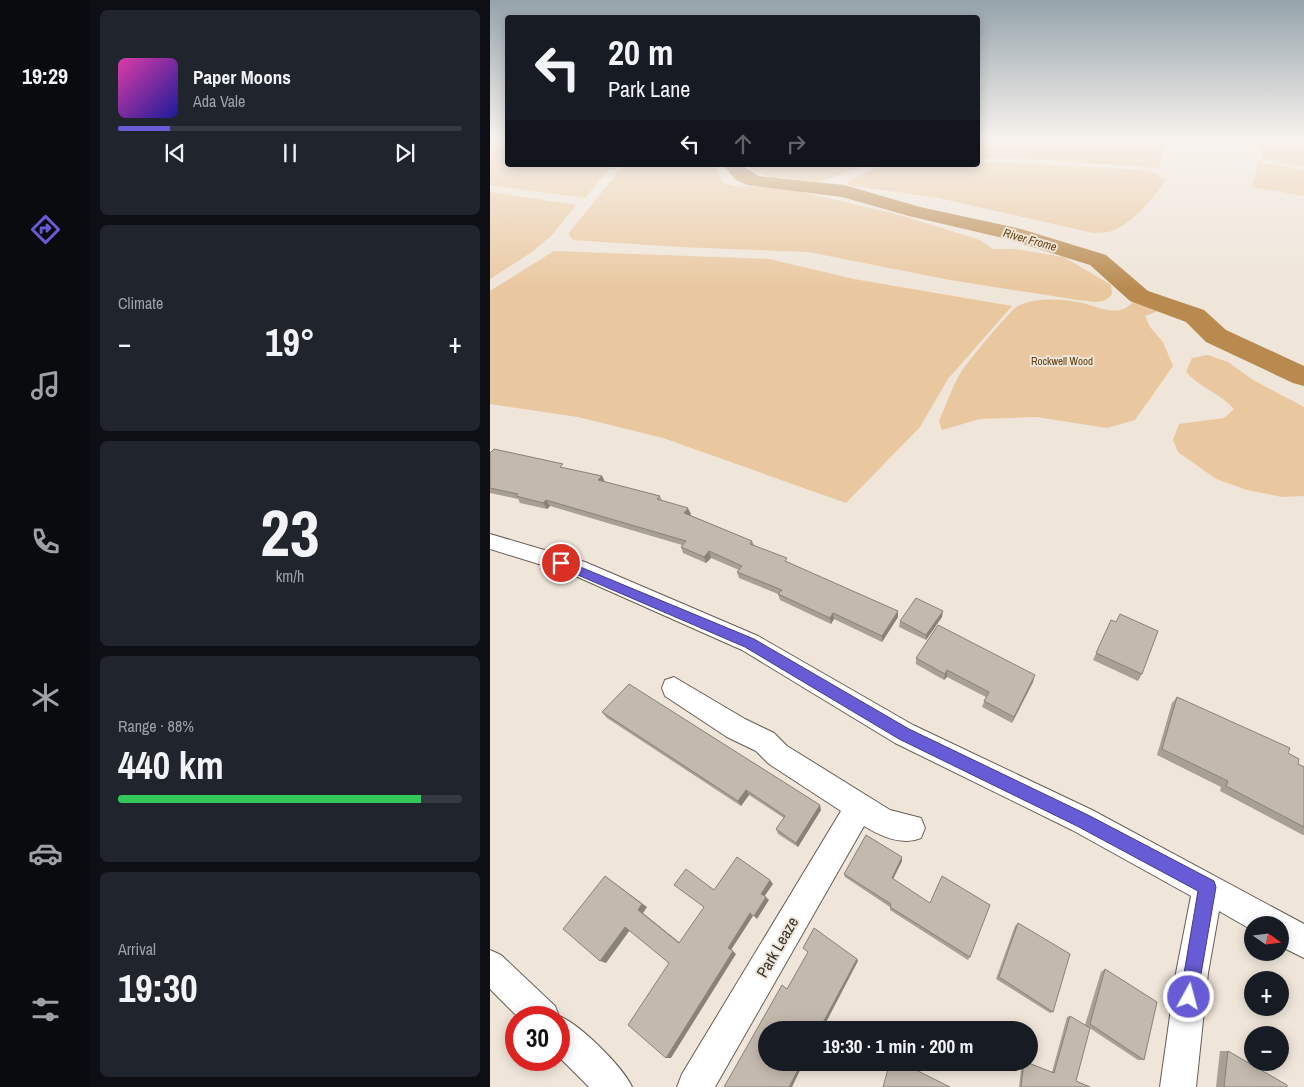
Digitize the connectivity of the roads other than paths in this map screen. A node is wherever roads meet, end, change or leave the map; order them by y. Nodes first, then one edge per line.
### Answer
1 (490, 541) edge
2 (674, 688) dead end
3 (859, 806) junction
4 (911, 828) dead end
5 (1208, 887) junction
6 (1259, 916) edge
7 (1289, 933) edge
8 (1304, 942) edge
9 (490, 966) edge
10 (531, 1006) edge
11 (570, 1044) edge
12 (614, 1087) edge
13 (695, 1087) edge
14 (1178, 1087) edge

1 - 5 street
2 - 3 street
3 - 4 street
3 - 13 street, Park Leaze
5 - 6 street
5 - 14 street
7 - 8 street
9 - 10 street
11 - 12 street

